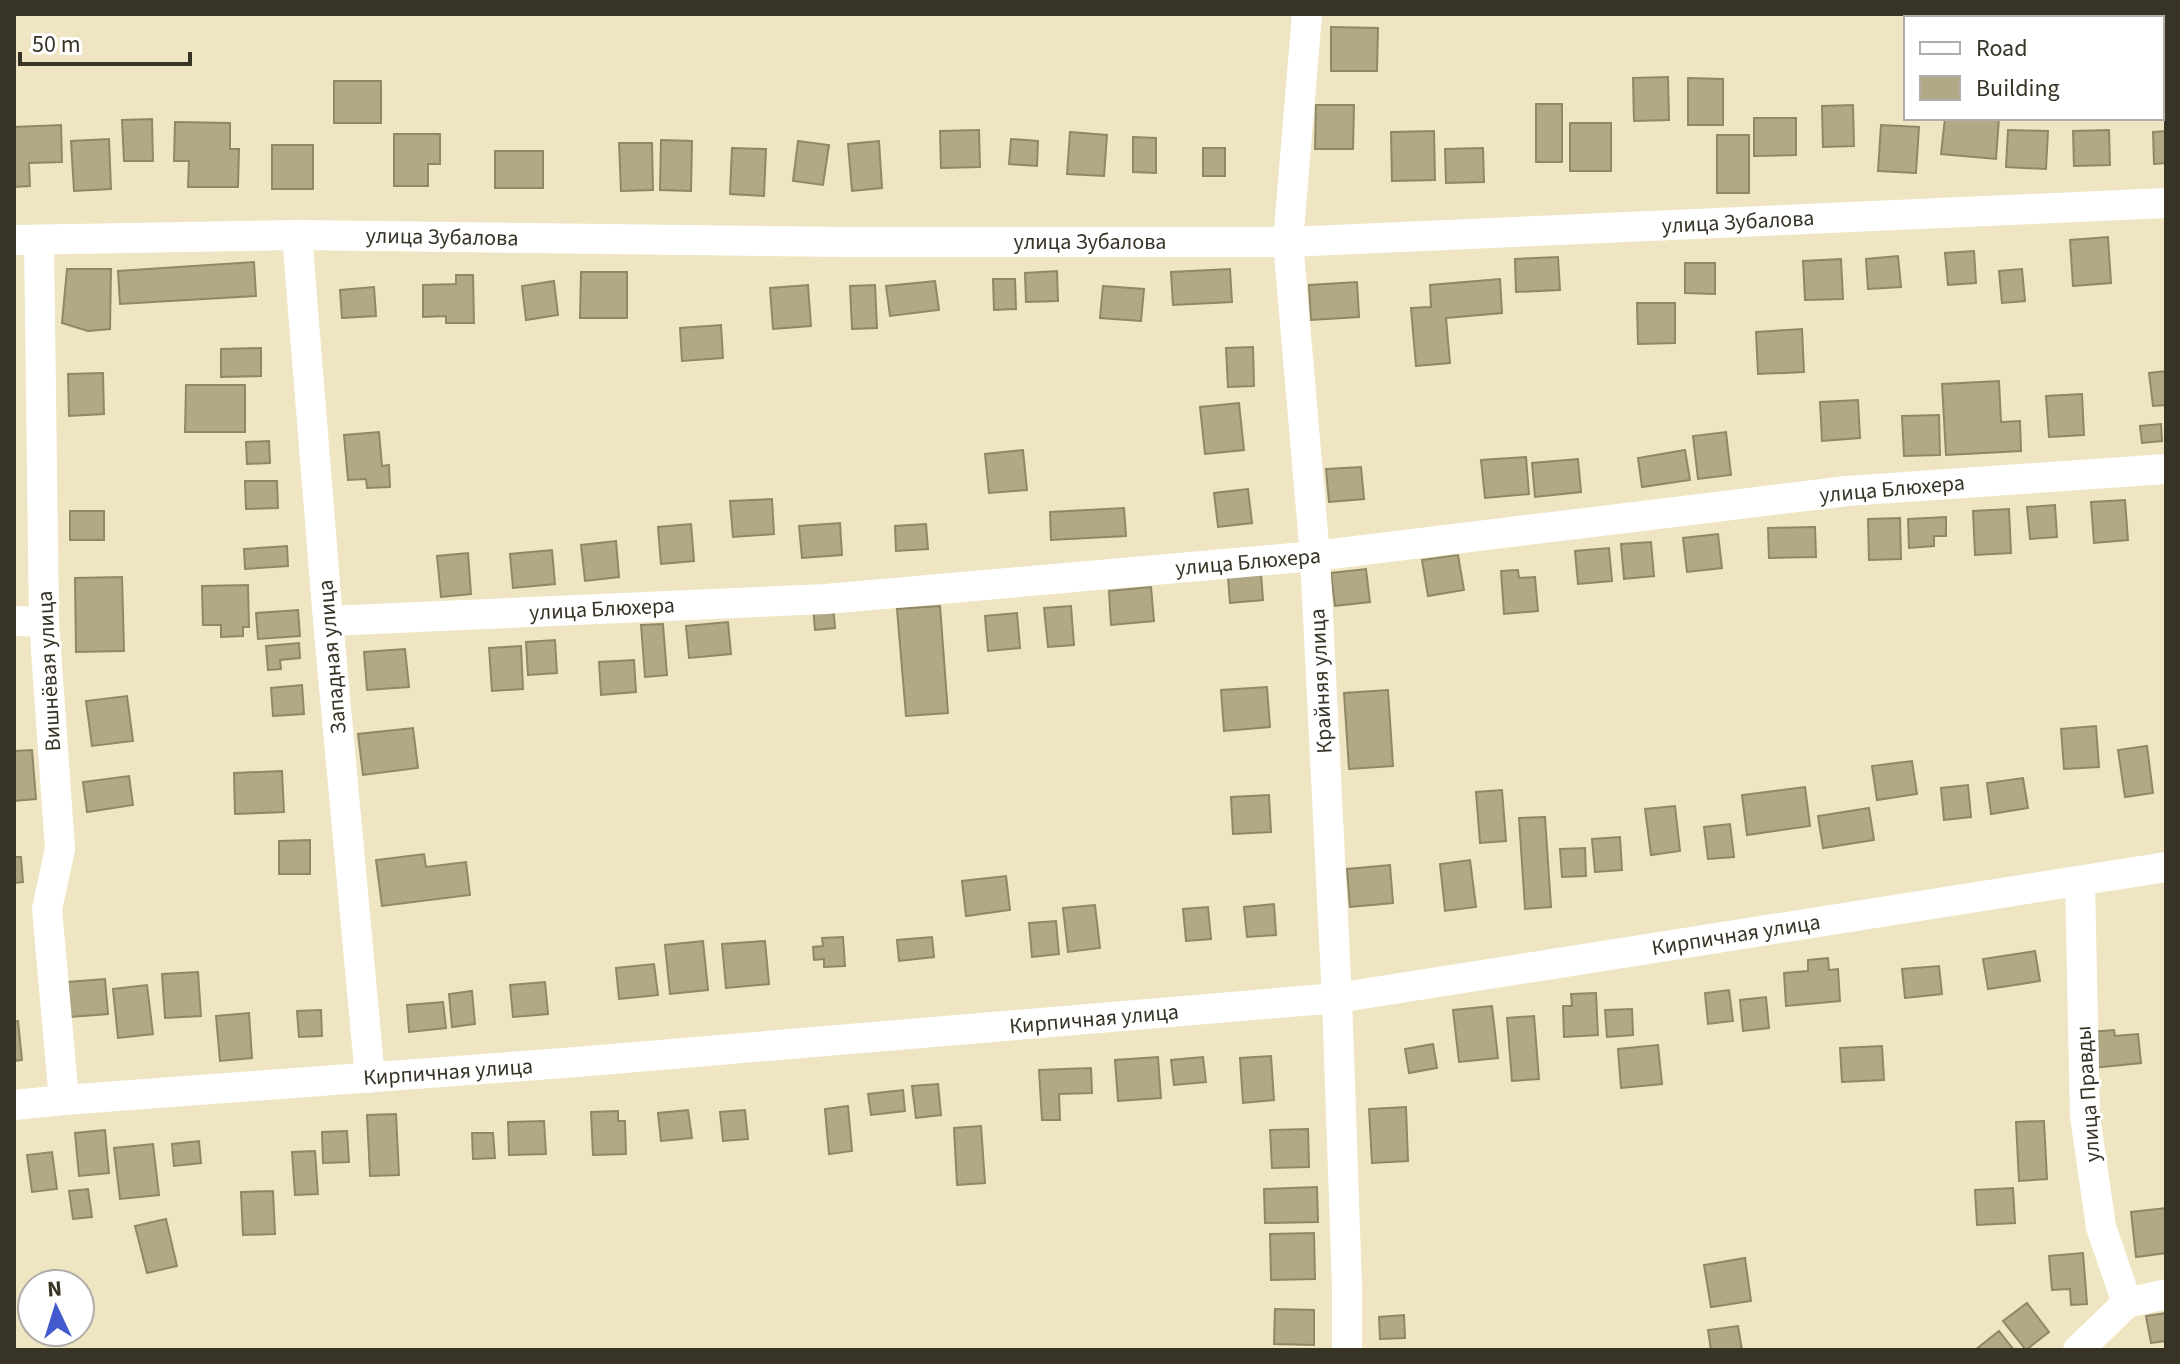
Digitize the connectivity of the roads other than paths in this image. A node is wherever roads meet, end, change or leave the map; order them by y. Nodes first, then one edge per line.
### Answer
1 (1307, 14) edge
2 (2166, 203) edge
3 (297, 235) junction
4 (27, 240) edge
5 (1288, 242) junction
6 (2166, 469) edge
7 (1315, 556) junction
8 (14, 621) edge
9 (328, 621) junction
10 (44, 622) junction
11 (2166, 867) edge
12 (2080, 881) junction
13 (1337, 998) junction
14 (370, 1078) junction
15 (64, 1100) junction
16 (14, 1105) edge
17 (2166, 1294) edge
18 (2127, 1303) junction
19 (1347, 1350) edge
20 (2078, 1350) edge

1 - 5 street, Крайняя улица
2 - 5 street, улица Зубалова
3 - 4 street, улица Зубалова
3 - 5 street, улица Зубалова
3 - 9 street, Западная улица
4 - 10 street, Вишнёвая улица
5 - 7 street, Крайняя улица
6 - 7 street, улица Блюхера
7 - 9 street, улица Блюхера
7 - 13 street, Крайняя улица
8 - 10 street
9 - 14 street, Западная улица
10 - 15 street, Вишнёвая улица
11 - 12 street, Кирпичная улица
12 - 13 street, Кирпичная улица
12 - 18 street, улица Правды
13 - 14 street, Кирпичная улица
13 - 19 street, Крайняя улица
14 - 15 street, Кирпичная улица
15 - 16 street, Кирпичная улица
17 - 18 street
18 - 20 street

